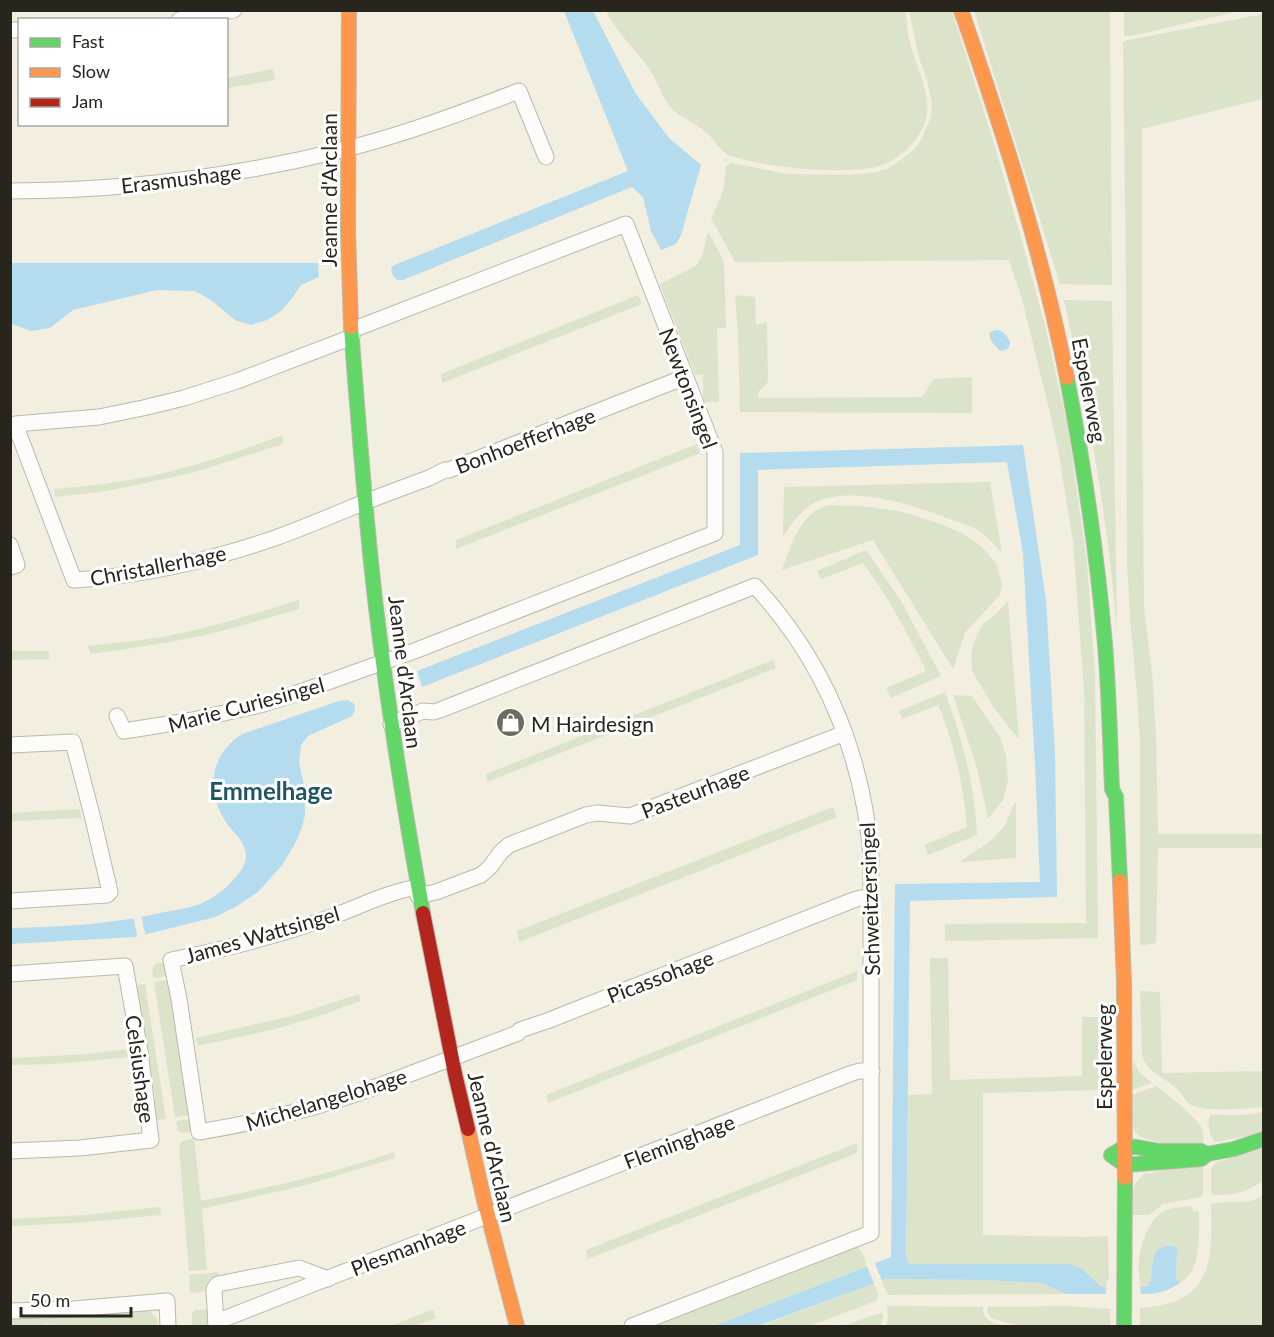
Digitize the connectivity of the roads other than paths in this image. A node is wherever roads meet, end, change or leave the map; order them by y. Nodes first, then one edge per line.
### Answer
1 (234, 10) edge
2 (349, 10) edge
3 (961, 10) edge
4 (190, 18) edge
5 (349, 148) junction
6 (546, 157) dead end
7 (10, 190) edge
8 (352, 334) junction
9 (685, 377) junction
10 (364, 503) junction
11 (10, 546) edge
12 (10, 567) edge
13 (382, 663) junction
14 (117, 716) dead end
15 (391, 723) junction
16 (845, 733) junction
17 (10, 745) edge
18 (1112, 789) junction
19 (418, 892) junction
20 (872, 898) junction
21 (10, 901) edge
22 (1109, 938) dead end
23 (10, 974) edge
24 (451, 1059) junction
25 (872, 1071) junction
26 (199, 1132) joint
27 (1263, 1139) edge
28 (1125, 1147) junction
29 (1110, 1149) junction
30 (10, 1151) edge
31 (1207, 1154) junction
32 (1125, 1165) junction
33 (1111, 1173) dead end
34 (487, 1216) junction
35 (1111, 1217) dead end
36 (328, 1279) junction
37 (1119, 1280) junction
38 (1119, 1308) junction
39 (10, 1311) edge
40 (216, 1324) edge
41 (168, 1326) edge
42 (517, 1326) edge
43 (632, 1326) edge
44 (1114, 1326) edge
45 (1124, 1326) edge

1 - 4 street
2 - 5 main road, Jeanne d'Arclaan
3 - 18 main road, Espelerweg
5 - 6 street, Erasmushage
5 - 7 street, Erasmushage
5 - 8 main road, Jeanne d'Arclaan
8 - 9 street, Newtonsingel
8 - 10 main road, Jeanne d'Arclaan
8 - 10 street, Christallerhage
9 - 10 street, Bonhoefferhage
9 - 13 street, Newtonsingel
10 - 13 main road, Jeanne d'Arclaan
11 - 12 street
13 - 14 street, Marie Curiesingel
13 - 15 main road, Jeanne d'Arclaan
15 - 16 street, Schweitzersingel
15 - 19 main road, Jeanne d'Arclaan
16 - 19 street, Pasteurhage
16 - 20 street, Schweitzersingel
17 - 21 street
18 - 22 main road, Espelerweg
18 - 28 main road, Espelerweg
19 - 24 main road, Jeanne d'Arclaan
19 - 26 street, James Wattsingel
20 - 24 street, Picassohage
20 - 25 street, Schweitzersingel
23 - 30 street, Celsiushage
24 - 26 street, Michelangelohage
24 - 34 main road, Jeanne d'Arclaan
25 - 34 street, Fleminghage
25 - 43 street, Schweitzersingel
27 - 31 main road
28 - 29 main road
28 - 31 main road
28 - 32 main road, Espelerweg
29 - 32 main road
29 - 33 main road
31 - 32 main road
32 - 37 main road, Espelerweg
34 - 36 street, Plesmanhage
34 - 42 main road, Jeanne d'Arclaan
35 - 37 main road, Espelerweg
36 - 40 street, Plesmanhage
36 - 40 street, Plesmanhage
37 - 38 main road, Espelerweg
38 - 44 main road, Espelerweg
38 - 45 main road, Espelerweg
39 - 41 street

